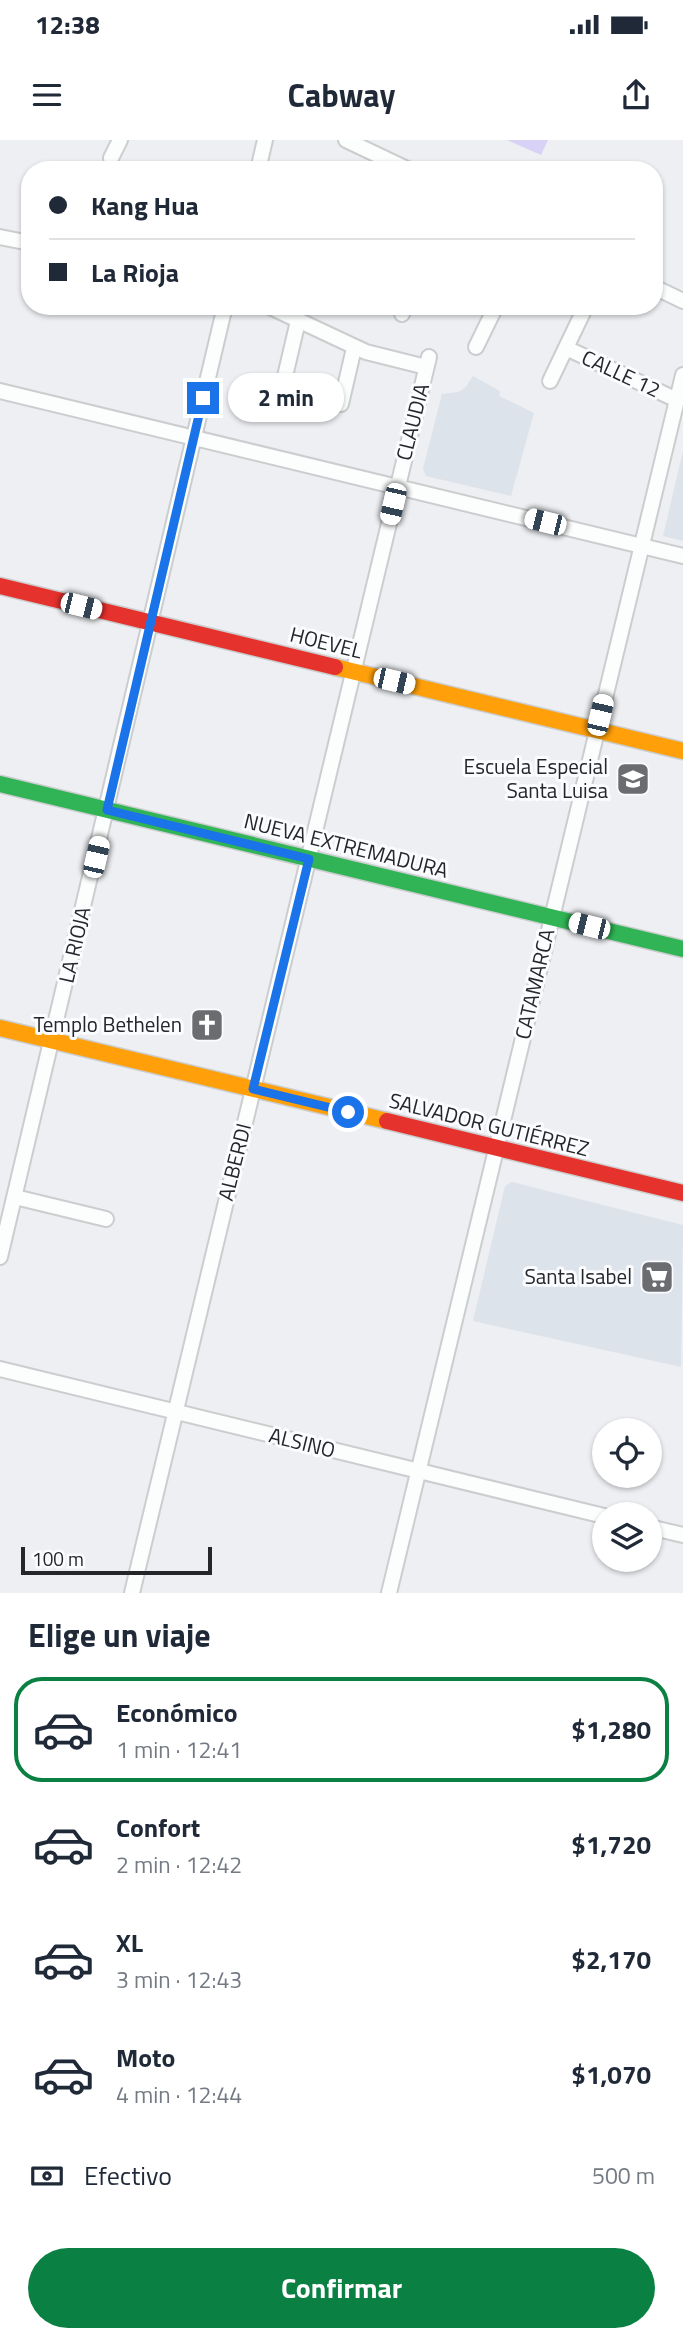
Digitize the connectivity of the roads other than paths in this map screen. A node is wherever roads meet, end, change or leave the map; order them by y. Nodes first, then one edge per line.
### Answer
1 (120, 140) edge
2 (265, 140) edge
3 (352, 141) edge
4 (111, 158) dead end
5 (260, 161) edge
6 (378, 161) edge
7 (0, 237) edge
8 (21, 241) edge
9 (663, 291) edge
10 (683, 301) edge
11 (223, 315) edge
12 (286, 315) edge
13 (492, 315) edge
14 (582, 315) edge
15 (298, 321) junction
16 (476, 347) dead end
17 (354, 348) junction
18 (566, 348) junction
19 (683, 375) edge
20 (550, 380) dead end
21 (282, 388) dead end
22 (0, 391) edge
23 (677, 400) junction
24 (341, 404) dead end
25 (194, 438) junction
26 (397, 487) junction
27 (640, 545) junction
28 (683, 556) edge
29 (0, 586) edge
30 (151, 623) junction
31 (353, 671) junction
32 (596, 730) junction
33 (683, 751) edge
34 (0, 784) edge
35 (107, 810) junction
36 (309, 859) junction
37 (551, 917) junction
38 (683, 949) edge
39 (0, 1028) edge
40 (52, 1041) junction
41 (253, 1089) junction
42 (496, 1148) junction
43 (683, 1193) edge
44 (15, 1197) junction
45 (106, 1219) dead end
46 (0, 1257) edge
47 (0, 1369) edge
48 (175, 1412) junction
49 (418, 1471) junction
50 (592, 1513) edge
51 (662, 1530) edge
52 (683, 1535) edge
53 (132, 1593) edge
54 (389, 1593) edge

1 - 4 street
2 - 5 street
3 - 6 street
7 - 8 street
9 - 10 street
11 - 25 street, LA RIOJA
12 - 15 street
13 - 16 street
14 - 18 street
15 - 17 street
15 - 21 street
17 - 24 street
17 - 26 street, CLAUDIA
18 - 20 street
18 - 23 street, CALLE 12
19 - 23 street, CATAMARCA
22 - 25 street
23 - 27 street, CATAMARCA
25 - 26 street
25 - 30 street, LA RIOJA
26 - 27 street
26 - 31 street, ALBERDI
27 - 28 street
27 - 32 street, CATAMARCA
29 - 30 street, HOEVEL
30 - 31 street, HOEVEL
30 - 35 street, LA RIOJA
31 - 32 street, HOEVEL
31 - 36 street, ALBERDI
32 - 33 street, HOEVEL
32 - 37 street, CATAMARCA
34 - 35 street, NUEVA EXTREMADURA
35 - 36 street, NUEVA EXTREMADURA
35 - 40 street, LA RIOJA
36 - 37 street, NUEVA EXTREMADURA
36 - 41 street, ALBERDI
37 - 38 street, NUEVA EXTREMADURA
37 - 42 street, CATAMARCA
39 - 40 street, SALVADOR GUTIÉRREZ
40 - 41 street, SALVADOR GUTIÉRREZ
40 - 44 street, LA RIOJA
41 - 42 street, SALVADOR GUTIÉRREZ
41 - 48 street, ALBERDI
42 - 43 street, SALVADOR GUTIÉRREZ
42 - 49 street, CATAMARCA
44 - 45 street
44 - 46 street, LA RIOJA
47 - 48 street, ALSINO
48 - 49 street, ALSINO
48 - 53 street, ALBERDI
49 - 50 street, ALSINO
49 - 54 street, CATAMARCA
51 - 52 street

